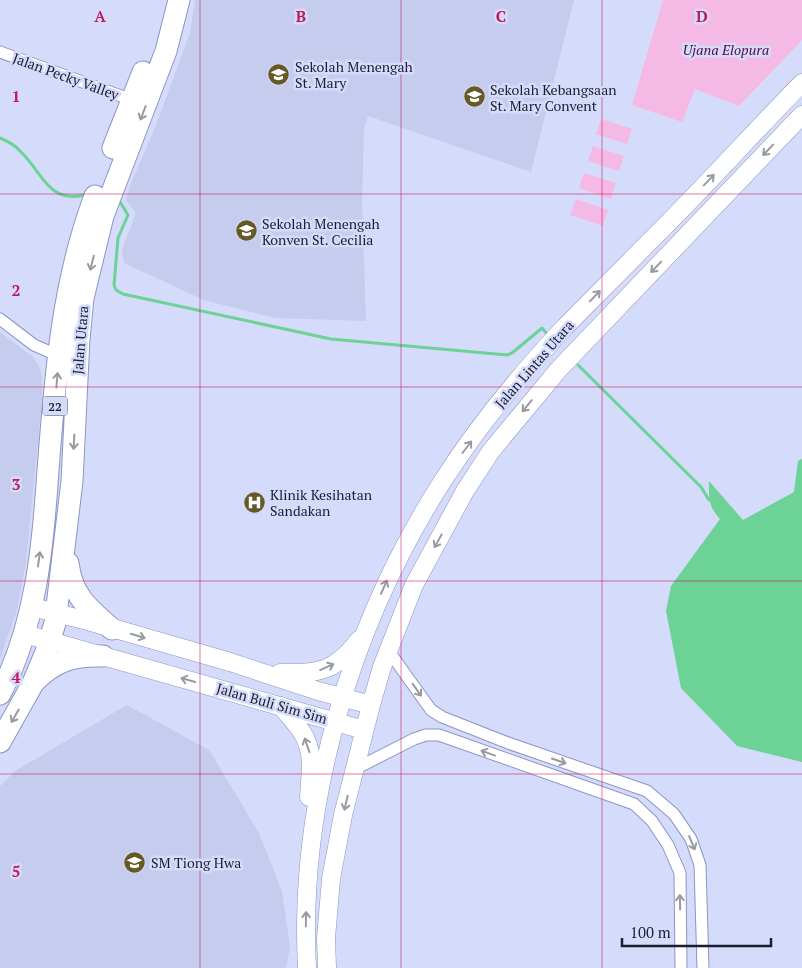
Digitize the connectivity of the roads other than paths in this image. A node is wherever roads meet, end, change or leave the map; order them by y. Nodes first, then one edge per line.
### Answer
1 (164, 0) edge
2 (179, 0) edge
3 (0, 52) edge
4 (802, 83) edge
5 (132, 100) junction
6 (802, 114) edge
7 (107, 184) junction
8 (97, 211) junction
9 (0, 319) edge
10 (59, 356) junction
11 (71, 493) junction
12 (46, 505) junction
13 (66, 540) junction
14 (32, 607) junction
15 (57, 613) junction
16 (371, 616) junction
17 (112, 628) junction
18 (25, 634) junction
19 (50, 640) junction
20 (388, 650) junction
21 (103, 656) junction
22 (262, 672) junction
23 (32, 685) junction
24 (0, 694) edge
25 (343, 698) junction
26 (370, 705) junction
27 (281, 706) junction
28 (336, 722) junction
29 (364, 730) junction
30 (0, 742) edge
31 (353, 770) junction
32 (310, 862) junction
33 (307, 968) edge
34 (327, 968) edge
35 (681, 968) edge
36 (703, 968) edge

1 - 5 highway, Jalan Utara / 22
2 -> 7 highway, Jalan Utara / 22
3 - 5 street, Jalan Pecky Valley
16 -> 4 main road, Jalan Lintas Utara
5 - 7 highway, Jalan Utara / 22
6 -> 20 main road, Jalan Lintas Utara
7 - 8 highway, Jalan Utara / 22
8 - 10 highway, Jalan Utara / 22
8 -> 11 highway, Jalan Utara / 22
9 - 10 street
12 -> 10 highway, Jalan Utara / 22
11 - 12 highway
11 - 13 highway, Jalan Utara / 22
14 -> 12 highway, Jalan Utara / 22
13 - 15 highway, Jalan Utara / 22
13 - 17 highway
14 - 15 main road, Jalan Buli Sim Sim
14 - 18 highway, Jalan Utara / 22
15 - 17 main road, Jalan Buli Sim Sim
15 - 19 highway, Jalan Utara / 22
22 -> 16 main road
16 - 25 main road, Jalan Lintas Utara
17 -> 22 main road, Jalan Buli Sim Sim
18 - 19 main road, Jalan Buli Sim Sim
18 - 24 highway, Jalan Utara / 22
19 - 21 main road, Jalan Buli Sim Sim
19 - 23 highway, Jalan Utara / 22
20 - 26 main road, Jalan Lintas Utara
20 -> 36 street
21 - 23 highway
27 -> 21 main road, Jalan Buli Sim Sim
22 - 25 main road, Jalan Buli Sim Sim
23 -> 30 highway, Jalan Utara / 22
25 - 26 main road, Jalan Buli Sim Sim
25 - 28 main road, Jalan Lintas Utara
26 - 29 main road
27 - 28 main road, Jalan Buli Sim Sim
32 -> 27 main road
28 - 29 main road
28 - 32 main road, Jalan Buli Sim Sim
29 - 31 main road
31 -> 34 main road
35 -> 31 street
33 -> 32 main road, Jalan Buli Sim Sim

